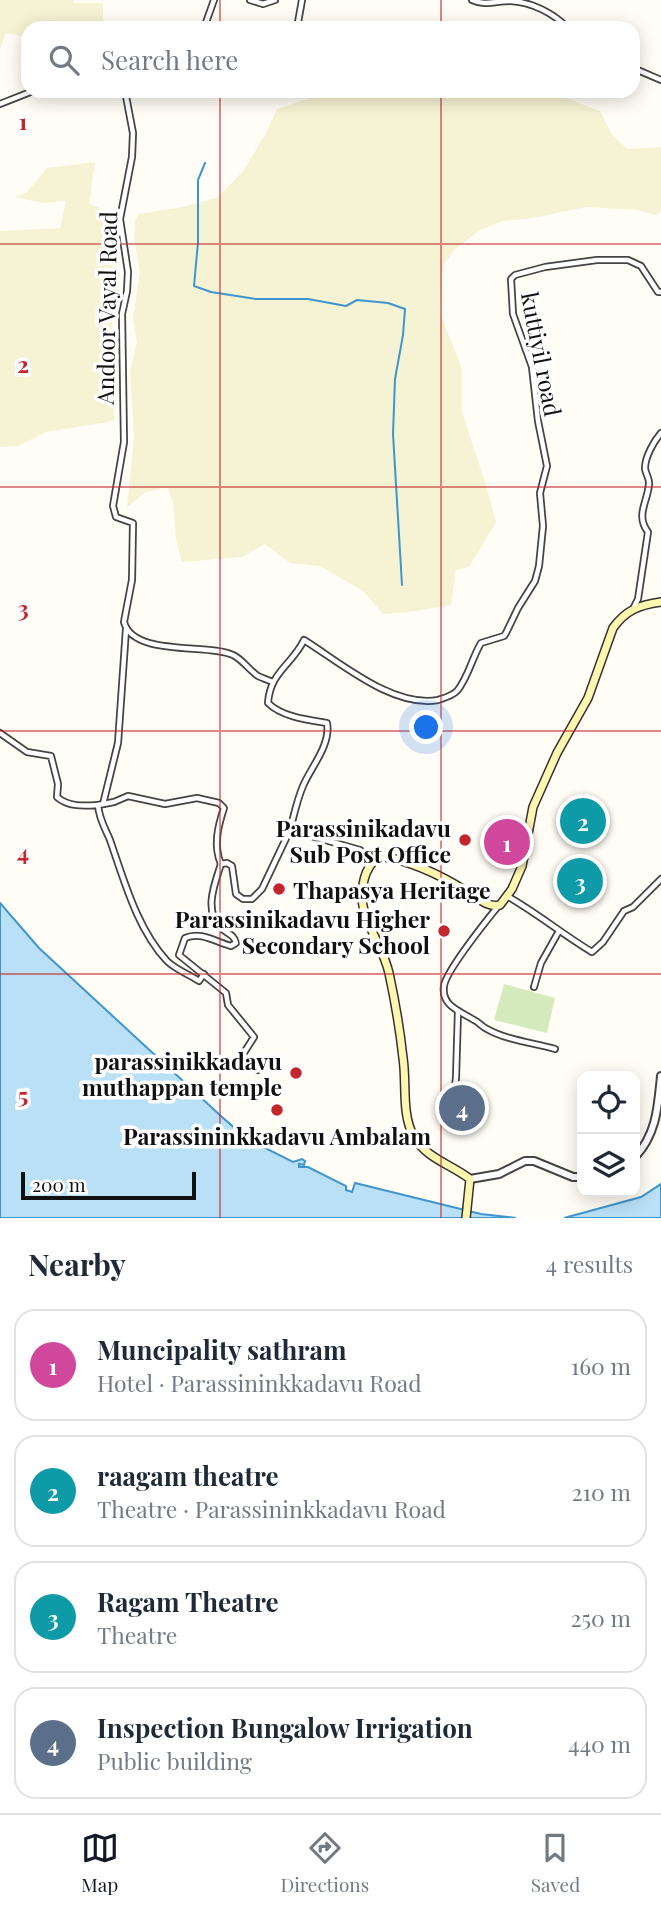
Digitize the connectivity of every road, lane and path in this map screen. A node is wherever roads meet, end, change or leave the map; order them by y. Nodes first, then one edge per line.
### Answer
1 (214, 0) edge
2 (250, 0) edge
3 (275, 0) edge
4 (302, 0) edge
5 (472, 0) edge
6 (206, 21) edge
7 (298, 21) edge
8 (559, 21) edge
9 (640, 71) edge
10 (661, 80) edge
11 (21, 96) edge
12 (126, 98) edge
13 (0, 104) edge
14 (661, 292) edge
15 (661, 433) edge
16 (661, 602) edge
17 (634, 607) junction
18 (126, 629) junction
19 (273, 682) junction
20 (0, 733) edge
21 (100, 805) junction
22 (290, 830) junction
23 (373, 860) junction
24 (221, 864) junction
25 (661, 878) edge
26 (507, 896) junction
27 (500, 905) junction
28 (559, 931) junction
29 (204, 974) junction
30 (534, 987) dead end
31 (458, 1011) junction
32 (555, 1049) dead end
33 (258, 1070) dead end
34 (661, 1076) edge
35 (465, 1121) dead end
36 (640, 1151) edge
37 (577, 1177) edge
38 (470, 1178) junction
39 (466, 1218) edge

1 - 6 street
2 - 3 street
4 - 7 street
5 - 8 street
9 - 10 street
11 - 13 street
12 - 18 street, Andoor Vayal Road
14 - 19 street, kuttiyil road
15 - 17 street
16 - 17 main road
17 - 26 main road
18 - 19 street
18 - 21 street
19 - 22 street
20 - 21 street
21 - 24 street
21 - 29 street
22 - 23 street
22 - 24 street
23 - 27 main road
23 - 38 main road
24 - 29 street
25 - 28 street
26 - 27 main road
26 - 28 street
27 - 31 street
28 - 30 street
29 - 33 street
31 - 32 street
31 - 35 street
34 - 36 street
37 - 38 street
38 - 39 main road

